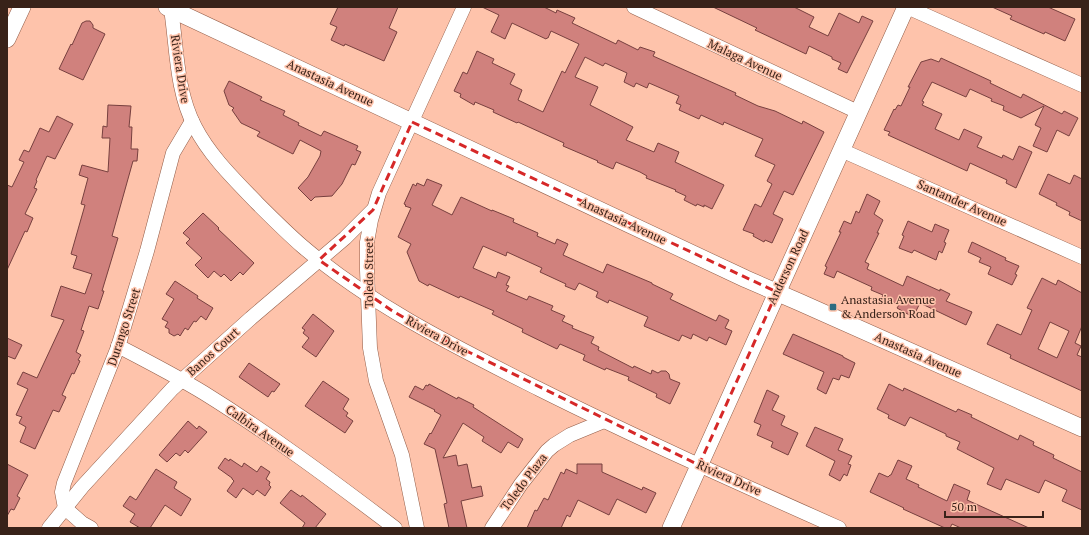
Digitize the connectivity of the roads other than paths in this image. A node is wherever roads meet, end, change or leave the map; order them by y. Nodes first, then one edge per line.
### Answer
1 (22, 7) edge
2 (464, 7) edge
3 (634, 7) edge
4 (906, 7) edge
5 (169, 8) edge
6 (7, 39) edge
7 (1082, 85) edge
8 (858, 112) junction
9 (192, 121) junction
10 (412, 122) junction
11 (841, 150) junction
12 (373, 210) junction
13 (1082, 257) edge
14 (319, 260) junction
15 (776, 292) junction
16 (368, 294) junction
17 (118, 346) junction
18 (182, 380) junction
19 (604, 421) junction
20 (1082, 428) edge
21 (699, 465) junction
22 (65, 508) junction
23 (49, 528) edge
24 (91, 528) edge
25 (395, 528) edge
26 (417, 528) edge
27 (492, 528) edge
28 (670, 528) edge
29 (839, 528) edge

1 - 6 street
2 - 10 street, Toledo Street
3 - 8 street, Malaga Avenue
4 - 7 street
4 - 8 street, Anderson Road
5 - 9 street, Riviera Drive
5 - 10 street, Anastasia Avenue
8 - 11 street, Anderson Road
9 - 14 street, Riviera Drive
9 - 17 street, Durango Street
10 - 12 street, Toledo Street
10 - 15 street, Anastasia Avenue
11 - 13 street, Santander Avenue
11 - 15 street, Anderson Road
12 - 14 street, Banos Court
12 - 16 street, Toledo Street
14 - 16 street, Riviera Drive
14 - 18 street, Banos Court
15 - 20 street, Anastasia Avenue
15 - 21 street, Anderson Road
16 - 19 street, Riviera Drive
16 - 26 street, Toledo Street
17 - 18 street, Calbira Avenue
17 - 22 street, Durango Street
18 - 22 street, Banos Court
18 - 25 street, Calbira Avenue
19 - 21 street, Riviera Drive
19 - 27 street, Toledo Plaza
21 - 28 street, Anderson Road
21 - 29 street, Riviera Drive
22 - 23 street
22 - 24 street

